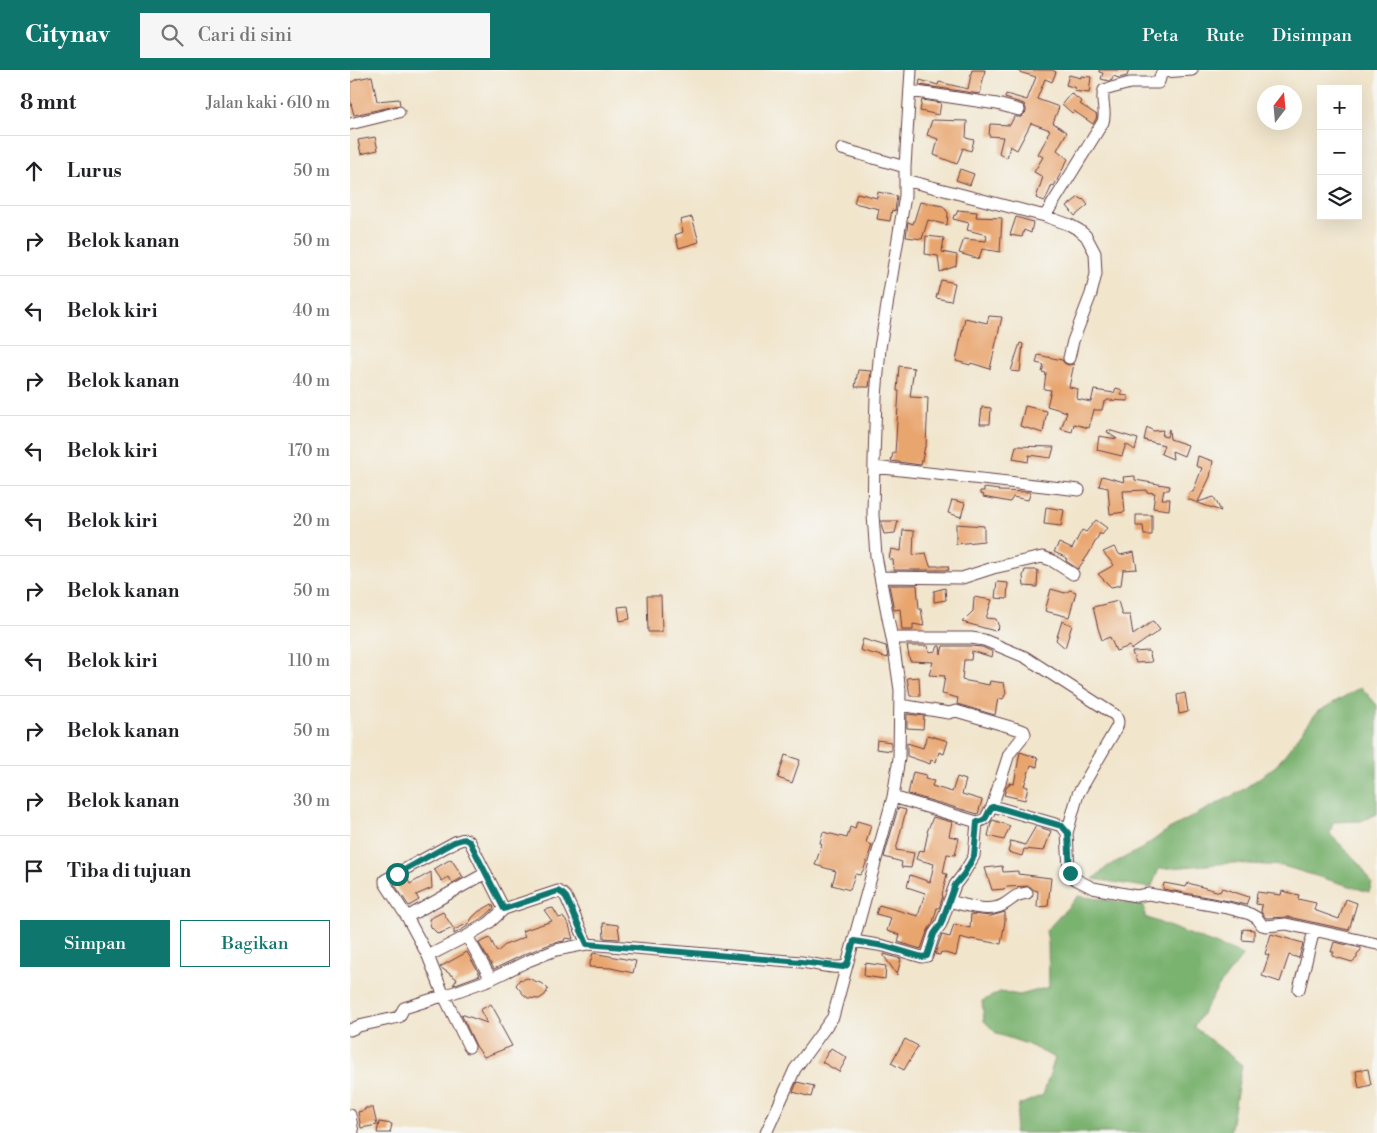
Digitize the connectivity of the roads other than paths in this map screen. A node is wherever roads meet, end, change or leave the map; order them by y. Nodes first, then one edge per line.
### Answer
1 (911, 70) edge
2 (1192, 70) edge
3 (910, 91) junction
4 (1019, 110) dead end
5 (399, 112) dead end
6 (350, 124) edge
7 (842, 149) dead end
8 (905, 167) junction
9 (905, 180) junction
10 (1045, 216) junction
11 (1069, 358) dead end
12 (874, 467) junction
13 (1079, 490) dead end
14 (1073, 574) dead end
15 (880, 577) junction
16 (892, 638) junction
17 (900, 705) junction
18 (893, 798) junction
19 (992, 807) junction
20 (977, 822) junction
21 (1068, 833) junction
22 (486, 873) junction
23 (1027, 893) dead end
24 (949, 901) junction
25 (504, 909) junction
26 (407, 917) junction
27 (1314, 930) junction
28 (467, 936) junction
29 (854, 941) junction
30 (587, 944) junction
31 (1377, 944) edge
32 (428, 956) junction
33 (847, 965) junction
34 (491, 980) junction
35 (1299, 988) dead end
36 (444, 996) junction
37 (350, 1030) edge
38 (469, 1047) dead end
39 (350, 1115) edge
40 (354, 1133) edge
41 (766, 1133) edge

1 - 3 street
2 - 10 street
3 - 4 street
3 - 8 street
5 - 6 street
7 - 8 street
8 - 9 street
9 - 10 street
9 - 12 street
10 - 11 street
12 - 13 street
12 - 15 street
14 - 15 street
15 - 16 street
16 - 17 street
16 - 21 street
17 - 18 street
17 - 19 street
18 - 20 street
18 - 29 street
19 - 20 street
19 - 21 street
20 - 24 street
21 - 27 street
22 - 25 street
22 - 26 street
22 - 26 street
23 - 24 street
24 - 29 street
25 - 28 street
25 - 30 street
26 - 32 street
27 - 31 street
27 - 35 street
28 - 32 street
28 - 34 street
29 - 33 street
30 - 33 street
30 - 34 street
32 - 36 street
33 - 41 street
34 - 36 street
36 - 37 street
36 - 38 street
39 - 40 street

